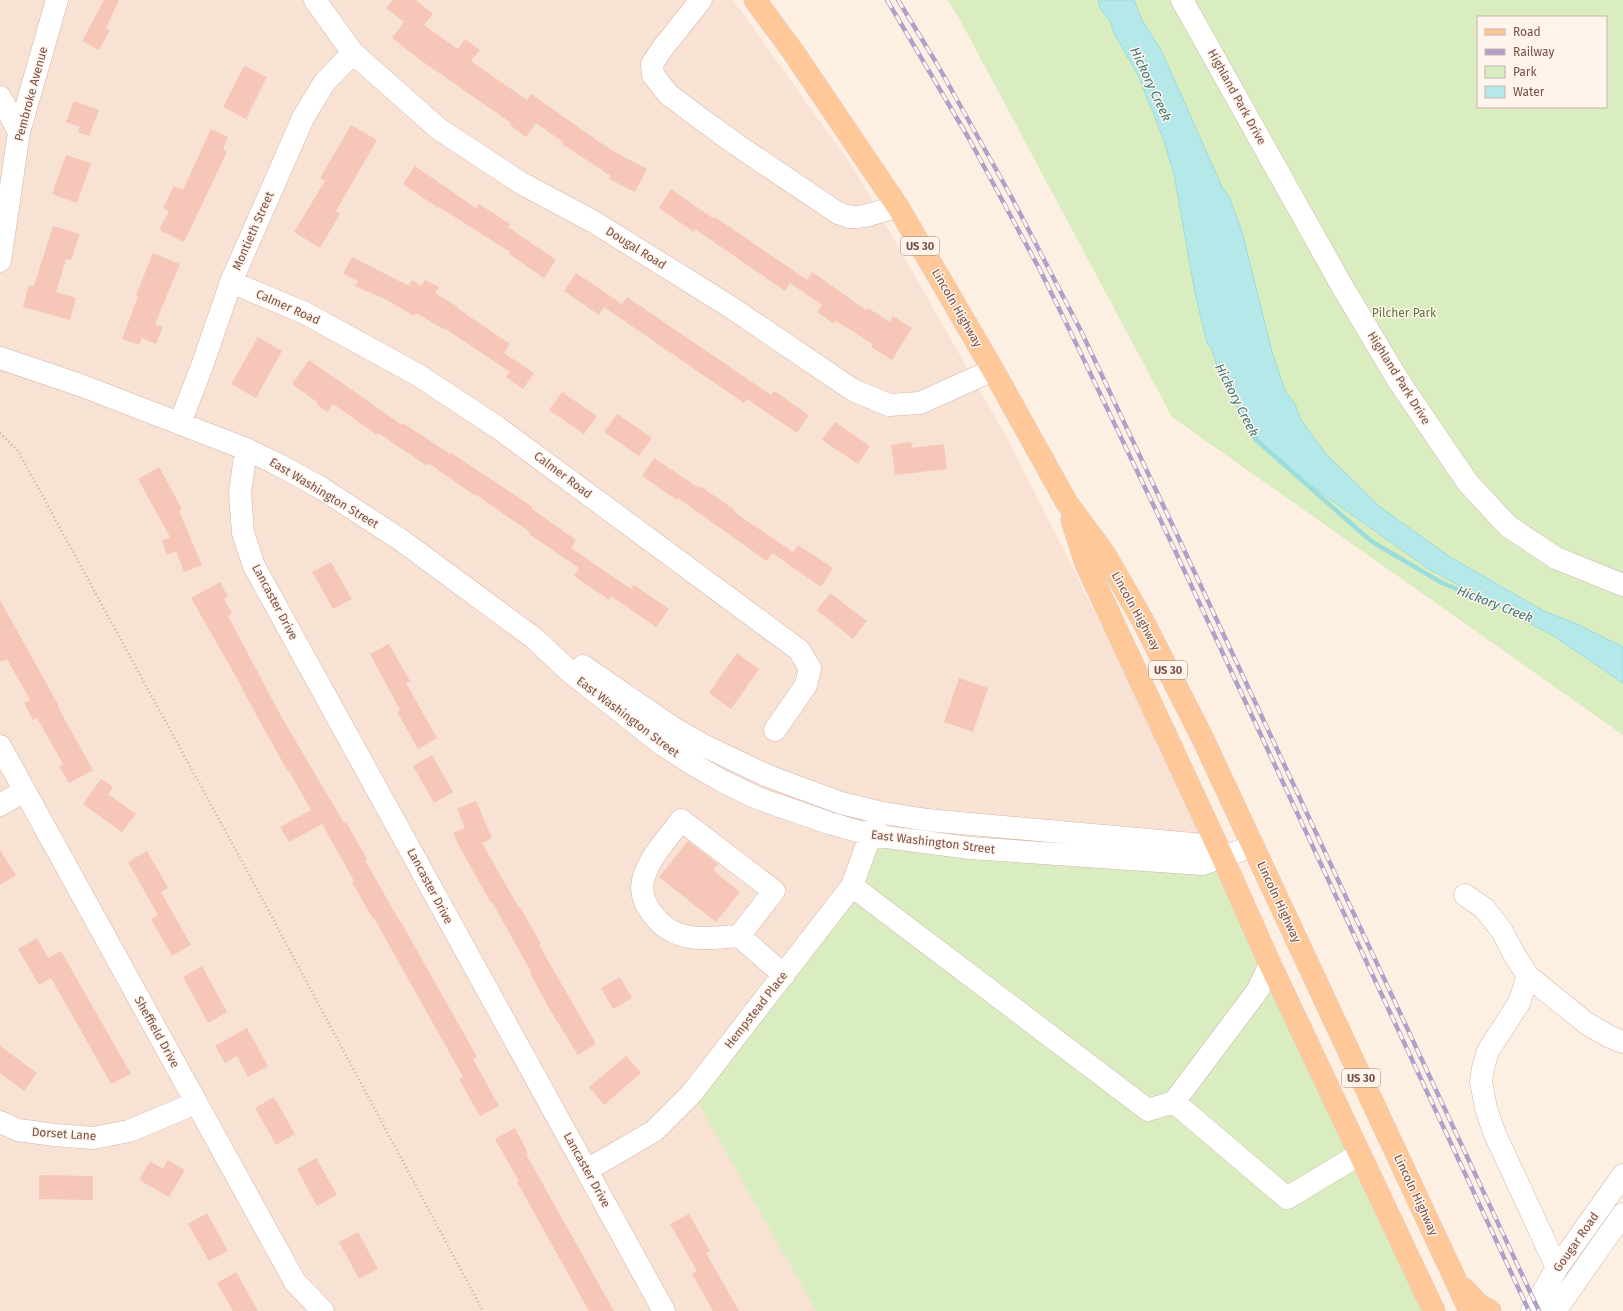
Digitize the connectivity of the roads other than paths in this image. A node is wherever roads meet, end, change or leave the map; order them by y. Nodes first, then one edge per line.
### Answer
1 (57, 0) edge
2 (315, 0) edge
3 (701, 0) edge
4 (755, 0) edge
5 (1185, 1) edge
6 (353, 53) junction
7 (0, 97) edge
8 (19, 132) junction
9 (898, 207) junction
10 (0, 261) edge
11 (231, 282) junction
12 (0, 358) edge
13 (993, 370) junction
14 (180, 423) junction
15 (246, 449) junction
16 (1068, 503) junction
17 (1623, 585) edge
18 (534, 638) junction
19 (775, 730) dead end
20 (0, 746) edge
21 (24, 791) junction
22 (0, 805) edge
23 (878, 812) junction
24 (871, 834) junction
25 (1253, 846) junction
26 (1222, 856) junction
27 (852, 886) junction
28 (1465, 895) dead end
29 (739, 936) junction
30 (1270, 964) junction
31 (784, 975) junction
32 (1528, 976) junction
33 (1623, 1042) edge
34 (1174, 1102) junction
35 (196, 1103) junction
36 (0, 1122) edge
37 (1360, 1154) junction
38 (587, 1170) junction
39 (1623, 1175) edge
40 (1623, 1214) edge
41 (1558, 1268) junction
42 (1456, 1280) junction
43 (323, 1311) edge
44 (664, 1311) edge
45 (1434, 1311) edge
46 (1470, 1311) edge
47 (1490, 1311) edge
48 (1532, 1311) edge
49 (1555, 1311) edge

1 - 8 street, Pembroke Avenue
2 - 6 street, Dougal Road
3 - 9 street
4 - 9 main road, Lincoln Highway / US 30
5 - 17 street, Highland Park Drive
6 - 11 street, Montieth Street
6 - 13 street, Dougal Road
7 - 8 street
8 - 10 street, Pembroke Avenue
9 - 13 main road, Lincoln Highway / US 30
11 - 14 street, Montieth Street
11 - 19 street, Calmer Road
12 - 14 street, East Washington Street
13 - 16 main road, Lincoln Highway / US 30
14 - 15 street, East Washington Street
15 - 18 street, East Washington Street
15 - 38 street, Lancaster Drive
16 - 25 main road, Lincoln Highway / US 30
16 - 26 main road, Lincoln Highway / US 30
18 - 23 street, East Washington Street
18 - 24 street, East Washington Street
20 - 21 street, Sheffield Drive
21 - 22 street
21 - 35 street, Sheffield Drive
23 - 24 street, Hempstead Place
23 - 26 street, East Washington Street
24 - 26 street, East Washington Street
24 - 27 street, Hempstead Place
25 - 26 street, East Washington Street
25 - 42 main road, Lincoln Highway / US 30
26 - 30 main road, Lincoln Highway / US 30
27 - 31 street, Hempstead Place
27 - 34 street
28 - 32 street
29 - 29 street
29 - 31 street
30 - 34 street
30 - 37 main road, Lincoln Highway / US 30
31 - 38 street, Hempstead Place
32 - 33 street
32 - 41 street
34 - 37 street
35 - 36 street, Dorset Lane
35 - 43 street, Sheffield Drive
37 - 45 main road, Lincoln Highway / US 30
38 - 44 street, Lancaster Drive
39 - 41 street, Gougar Road
40 - 49 street, Gougar Road
41 - 48 street, Gougar Road
42 - 46 main road, Lincoln Highway / US 30
42 - 47 main road

